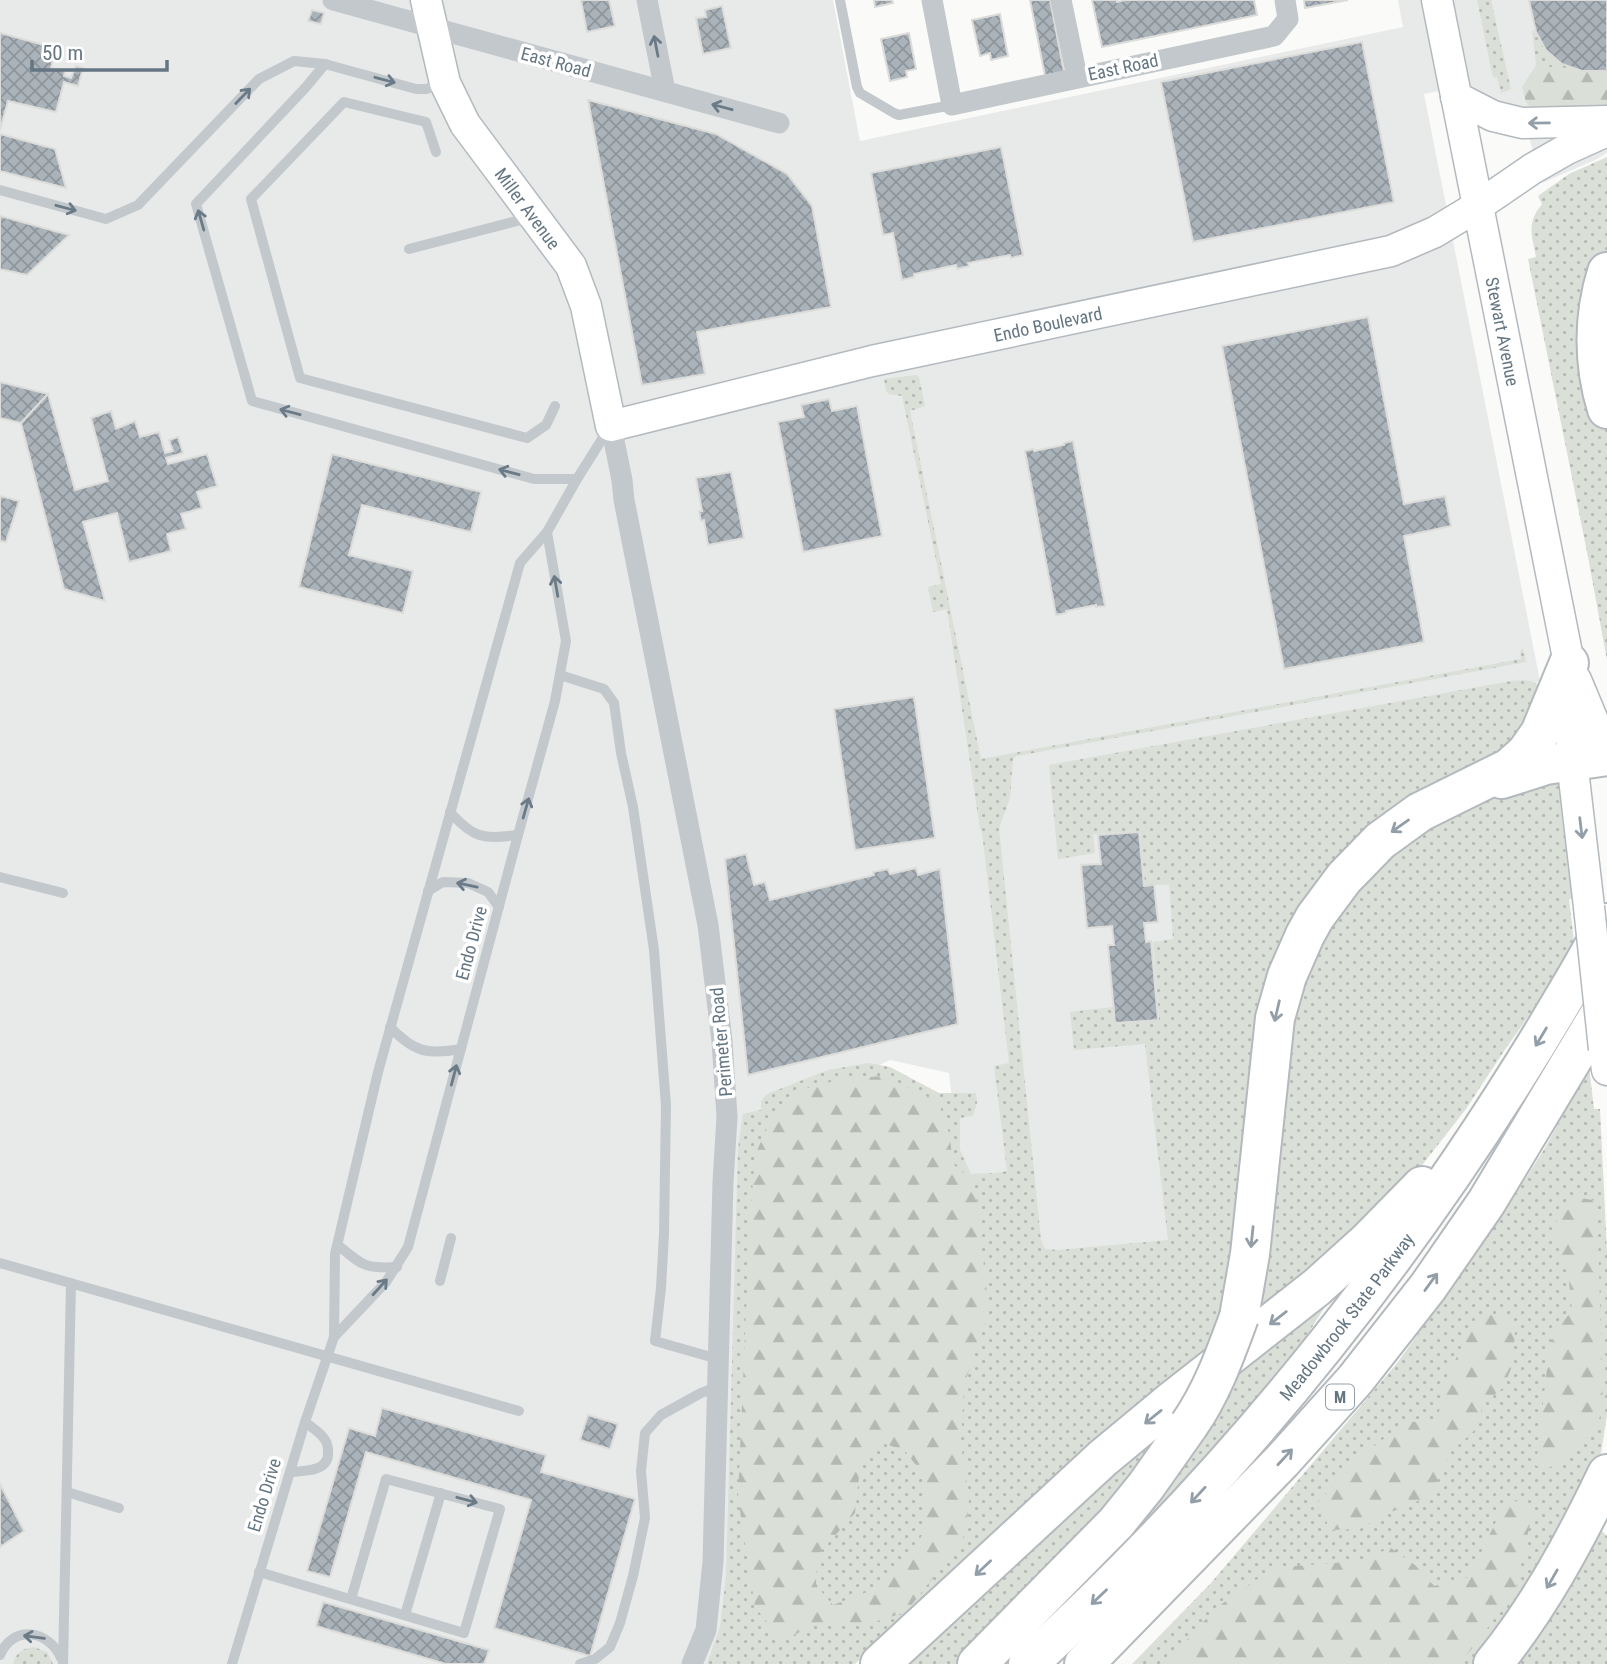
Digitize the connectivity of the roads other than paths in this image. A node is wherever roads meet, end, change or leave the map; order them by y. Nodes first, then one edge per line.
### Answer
1 (333, 0) edge
2 (647, 0) edge
3 (840, 0) edge
4 (932, 0) edge
5 (1061, 0) edge
6 (1437, 0) edge
7 (1286, 9) edge
8 (428, 14) edge
9 (325, 64) junction
10 (1077, 77) junction
11 (444, 83) junction
12 (665, 91) junction
13 (1456, 97) junction
14 (952, 105) junction
15 (1607, 121) edge
16 (779, 123) dead end
17 (1607, 131) edge
18 (436, 152) dead end
19 (0, 190) edge
20 (1478, 206) junction
21 (535, 216) junction
22 (409, 249) dead end
23 (1607, 272) edge
24 (555, 406) dead end
25 (1607, 409) edge
26 (611, 426) junction
27 (577, 479) junction
28 (547, 532) junction
29 (1569, 663) junction
30 (560, 675) junction
31 (1595, 757) edge
32 (1459, 792) junction
33 (450, 813) junction
34 (518, 835) junction
35 (0, 877) edge
36 (428, 891) junction
37 (63, 893) dead end
38 (499, 907) junction
39 (1598, 915) edge
40 (1607, 1002) edge
41 (390, 1027) junction
42 (461, 1049) junction
43 (1606, 1060) edge
44 (1494, 1112) junction
45 (451, 1238) dead end
46 (338, 1245) junction
47 (0, 1263) edge
48 (397, 1267) junction
49 (440, 1281) dead end
50 (71, 1283) junction
51 (334, 1337) junction
52 (328, 1355) junction
53 (718, 1359) junction
54 (717, 1387) junction
55 (519, 1411) dead end
56 (305, 1422) junction
57 (290, 1472) junction
58 (1607, 1474) edge
59 (1255, 1489) junction
60 (67, 1492) junction
61 (441, 1493) junction
62 (119, 1507) dead end
63 (259, 1572) junction
64 (351, 1598) junction
65 (405, 1615) junction
66 (0, 1655) edge
67 (62, 1664) edge
68 (232, 1664) edge
69 (580, 1664) edge
70 (692, 1664) edge
71 (880, 1664) edge
72 (977, 1664) edge
73 (1028, 1664) edge
74 (1084, 1664) edge
75 (1116, 1664) edge
76 (1493, 1664) edge

1 - 8 street, East Road
12 -> 2 street
3 - 14 lane
4 - 14 street
5 - 10 street
6 - 13 street, Stewart Avenue
7 - 10 street, East Road
8 - 11 street, Miller Avenue
8 - 12 street, East Road
9 -> 11 lane
19 -> 9 lane
27 -> 9 lane
10 - 14 street, East Road
11 - 21 street, Miller Avenue
16 -> 12 street, East Road
15 -> 13 street
13 - 20 street, Stewart Avenue
17 - 20 street, Endo Boulevard
18 - 24 lane
20 - 26 street, Endo Boulevard
20 - 29 street, Stewart Avenue
21 - 22 lane
21 - 26 street, Miller Avenue
23 - 25 highway
26 - 27 lane, Endo Drive
26 - 53 street, Perimeter Road
27 - 28 lane, Endo Drive
30 -> 28 lane, Endo Drive
28 - 33 lane, Endo Drive
29 - 31 street, Stewart Avenue
29 - 32 highway
34 -> 30 lane, Endo Drive
30 - 53 lane
31 - 32 highway
31 -> 39 street, Stewart Avenue
32 -> 72 highway, bridge
33 - 34 lane
33 - 36 lane, Endo Drive
34 - 38 lane, Endo Drive
35 - 37 lane
38 -> 36 lane
36 - 41 lane, Endo Drive
38 - 42 lane, Endo Drive
39 - 43 street, Stewart Avenue, bridge
39 -> 44 highway, Meadowbrook State Parkway / M
59 -> 40 highway, M
41 - 42 lane
41 - 46 lane, Endo Drive
48 -> 42 lane, Endo Drive
44 -> 71 highway
44 -> 73 highway, Meadowbrook State Parkway / M
45 - 49 lane
46 - 48 lane
46 - 51 lane, Endo Drive
47 - 50 lane
51 -> 48 lane, Endo Drive
50 - 52 lane
50 - 60 lane
51 - 52 lane, Endo Drive
52 - 55 lane
52 - 56 lane, Endo Drive
53 - 54 street, Perimeter Road
54 - 69 lane
54 - 70 street, Perimeter Road
56 - 57 lane, Endo Drive
56 - 57 lane
57 - 63 lane, Endo Drive
58 -> 76 highway
59 - 74 highway, M
59 - 75 highway
60 - 62 lane
60 - 67 lane
61 - 64 lane
61 - 65 lane
61 -> 65 lane
63 - 64 lane
63 - 68 lane, Endo Drive
64 - 65 lane
67 -> 66 lane

